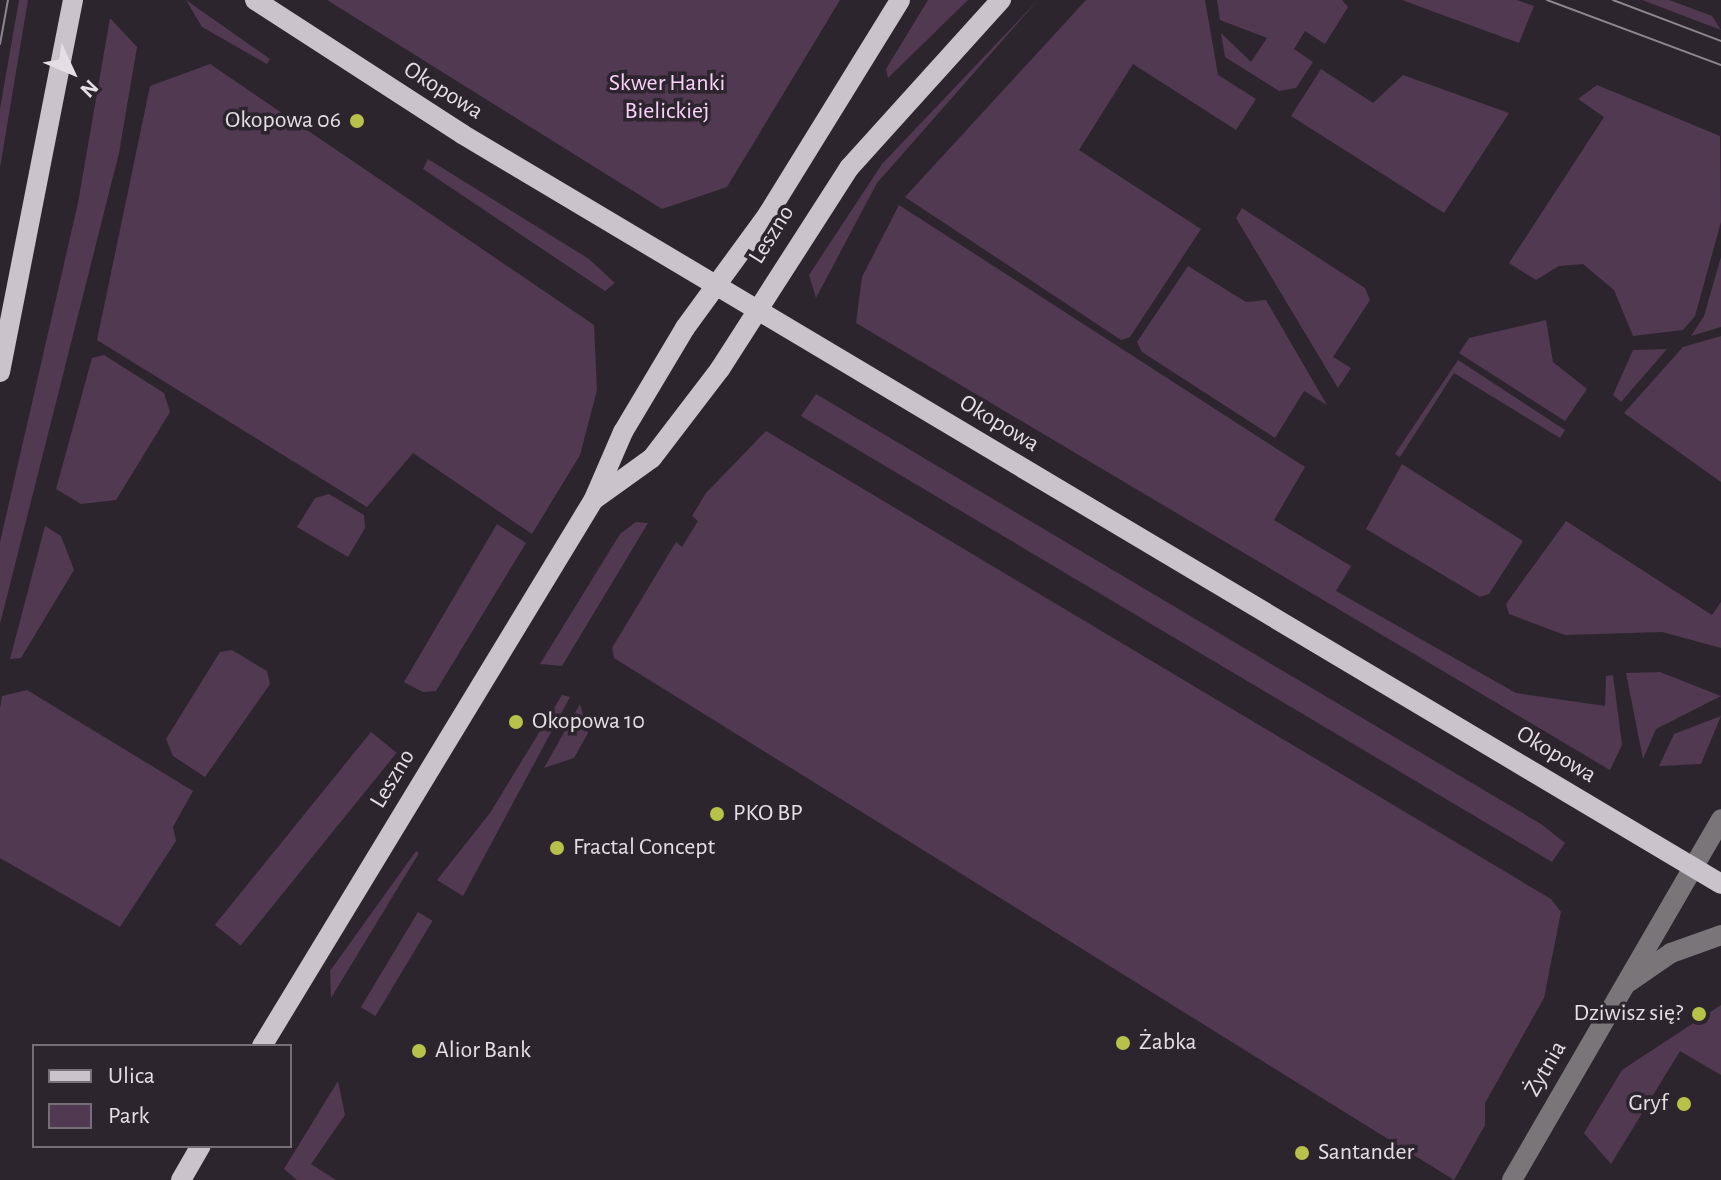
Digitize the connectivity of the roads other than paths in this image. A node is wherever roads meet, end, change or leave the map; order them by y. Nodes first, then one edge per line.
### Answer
1 (73, 0) edge
2 (255, 0) edge
3 (900, 0) edge
4 (1001, 0) edge
5 (715, 286) junction
6 (756, 310) junction
7 (0, 372) edge
8 (594, 499) junction
9 (1721, 819) edge
10 (1693, 867) junction
11 (1721, 884) edge
12 (1721, 935) edge
13 (1626, 984) junction
14 (263, 1044) edge
15 (200, 1148) edge
16 (181, 1180) edge
17 (1512, 1180) edge

1 - 7 main road
2 - 5 main road, Okopowa
3 - 5 main road, Leszno
4 - 6 main road, Leszno
5 - 6 main road, Okopowa
5 - 8 main road, Leszno
6 - 8 main road, Leszno
6 - 10 main road, Okopowa
8 - 14 main road, Leszno
9 - 10 street, Żytnia
10 - 11 main road, Okopowa
10 - 13 street, Żytnia
12 - 13 street, Żytnia
13 - 17 street, Żytnia
15 - 16 main road

